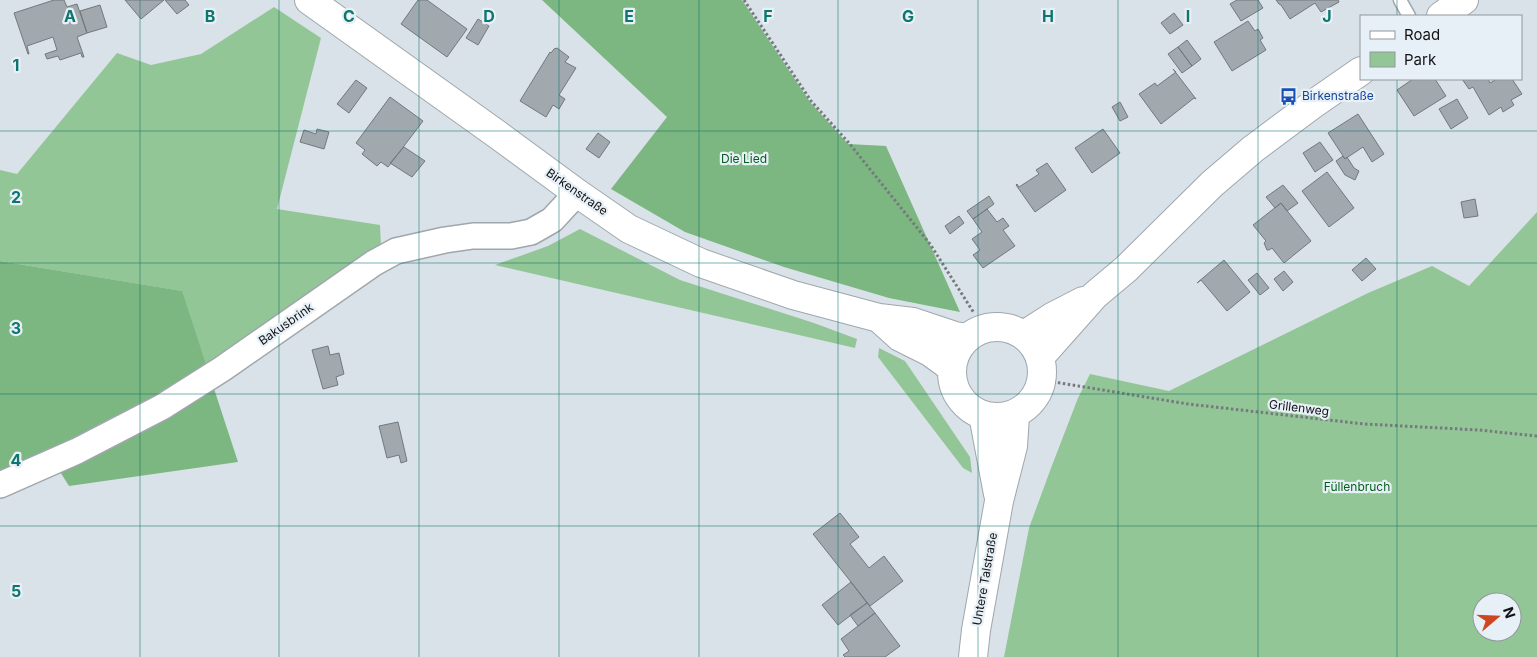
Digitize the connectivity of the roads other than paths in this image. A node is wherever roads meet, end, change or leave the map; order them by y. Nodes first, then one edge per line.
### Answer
1 (308, 0) edge
2 (1400, 0) edge
3 (1464, 0) edge
4 (1408, 15) edge
5 (1442, 15) edge
6 (1360, 72) edge
7 (576, 193) junction
8 (1096, 295) junction
9 (878, 318) junction
10 (971, 327) junction
11 (1024, 335) junction
12 (952, 368) junction
13 (1048, 374) junction
14 (1015, 415) junction
15 (983, 416) junction
16 (0, 485) edge
17 (999, 501) junction
18 (973, 657) edge

1 - 7 street, Birkenstraße
2 - 4 lane
3 - 5 street
6 - 8 street
7 - 9 street, Birkenstraße
7 - 16 street, Bakusbrink
8 - 11 street
8 - 13 street
9 - 10 street, Birkenstraße
9 - 12 street, Birkenstraße
10 - 11 street
10 - 12 street
11 - 13 street
12 - 15 street
13 - 14 street
14 - 15 street
14 - 17 street, Untere Talstraße
15 - 17 street, Untere Talstraße
17 - 18 street, Untere Talstraße

